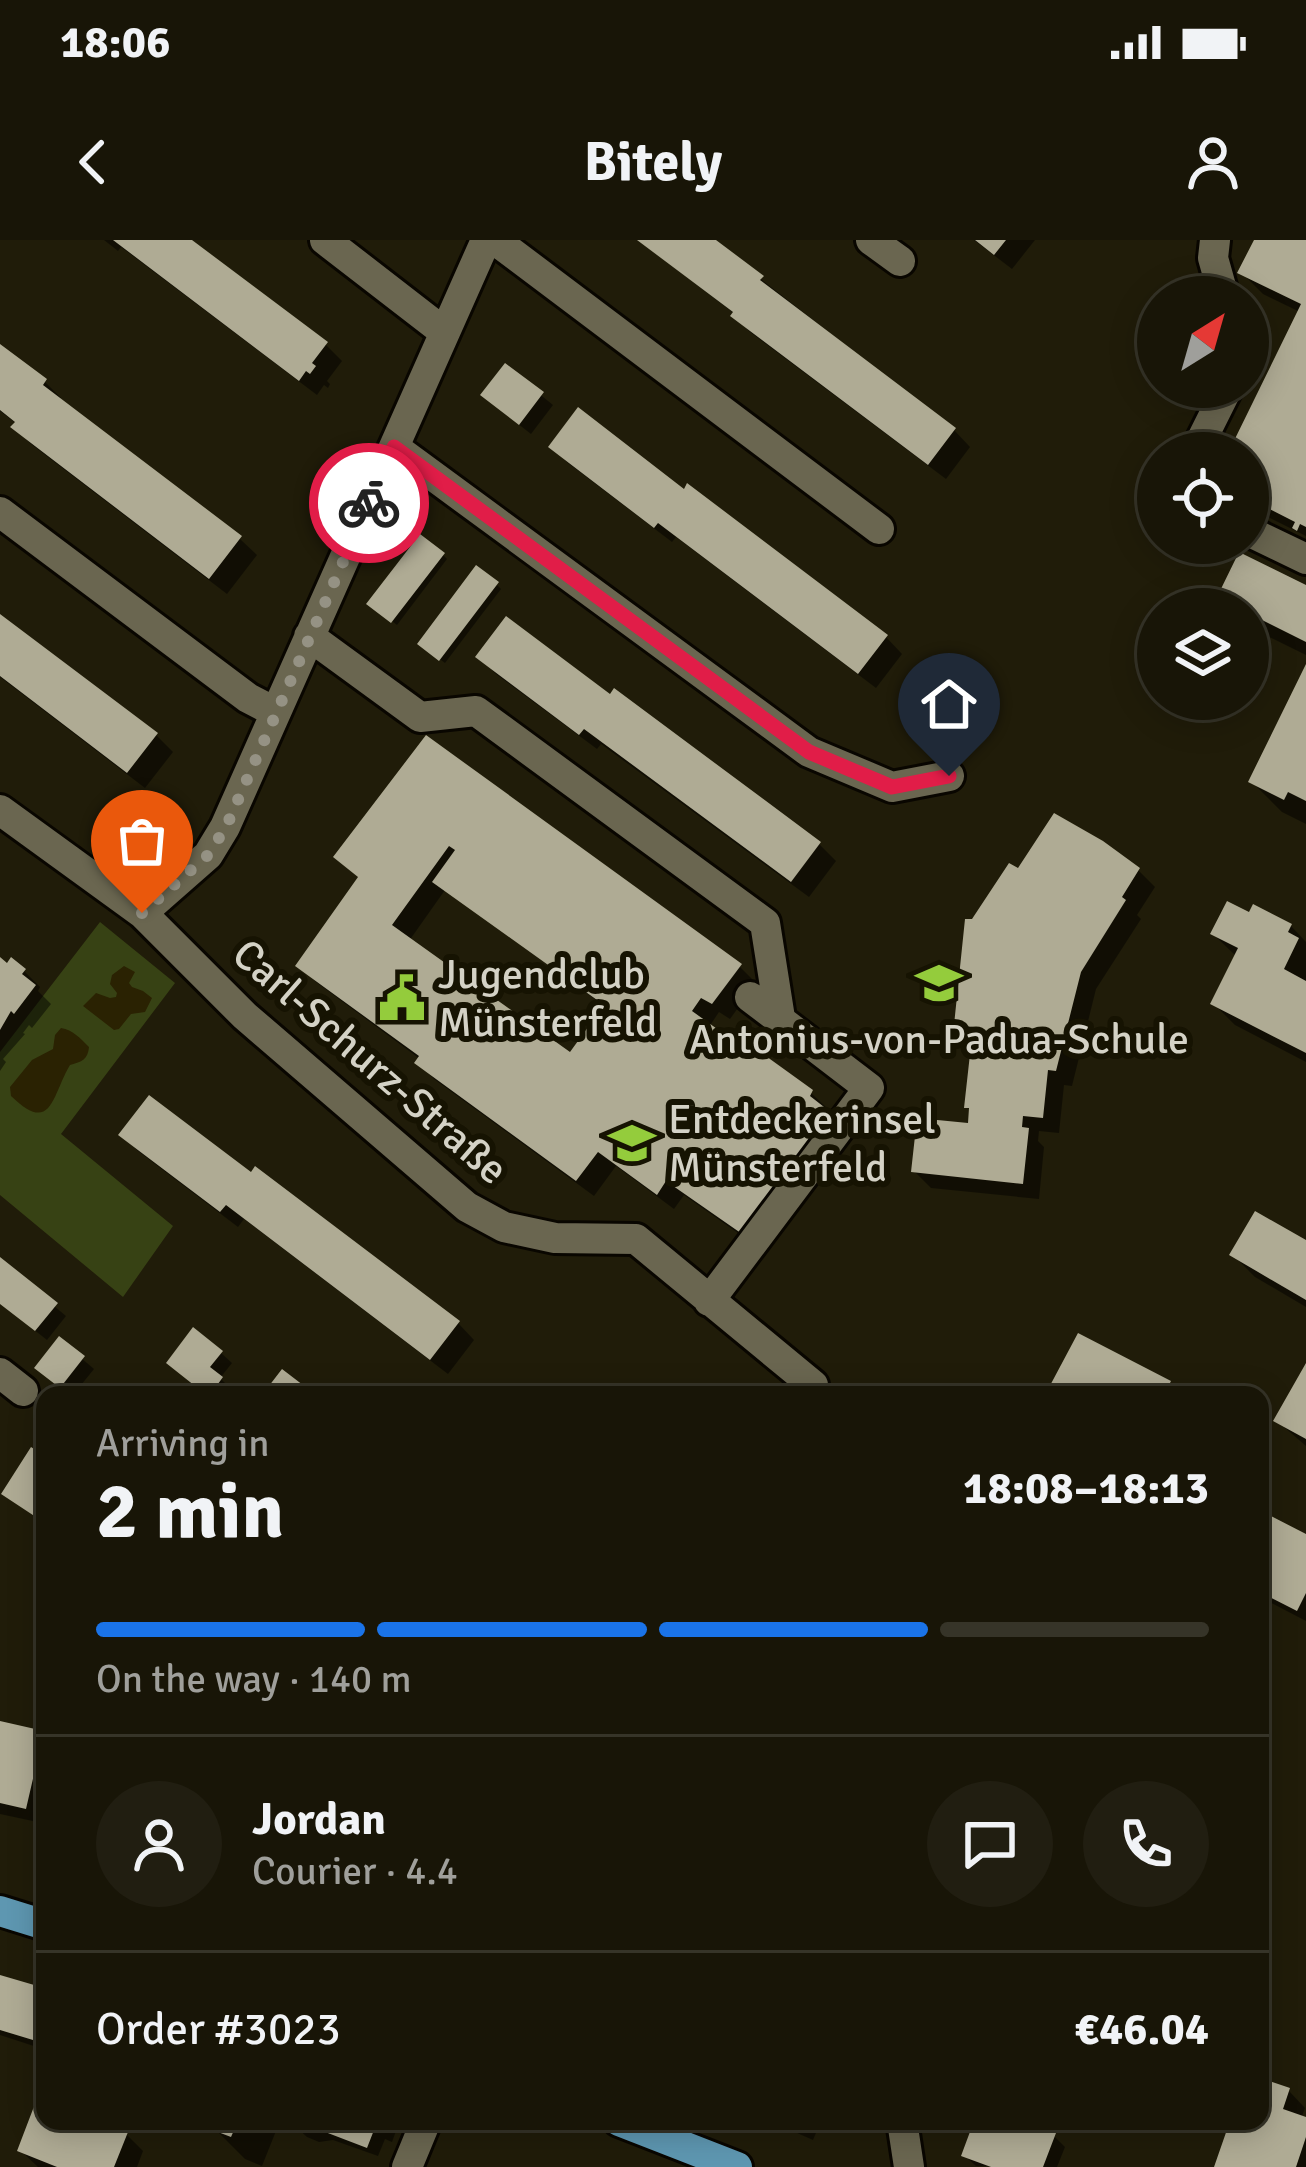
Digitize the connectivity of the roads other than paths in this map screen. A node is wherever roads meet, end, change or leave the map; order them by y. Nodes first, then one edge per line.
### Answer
1 (325, 240) edge
2 (486, 240) edge
3 (495, 240) edge
4 (871, 240) edge
5 (1215, 240) edge
6 (900, 261) dead end
7 (1218, 276) edge
8 (444, 332) junction
9 (394, 447) junction
10 (0, 512) edge
11 (879, 529) dead end
12 (1269, 542) edge
13 (1306, 559) edge
14 (309, 636) junction
15 (275, 712) junction
16 (949, 776) dead end
17 (0, 810) edge
18 (142, 913) junction
19 (750, 997) dead end
20 (780, 1018) junction
21 (709, 1301) junction
22 (813, 1385) dead end
23 (0, 1911) edge
24 (36, 1921) edge
25 (422, 2130) edge
26 (642, 2130) edge
27 (903, 2130) edge
28 (407, 2167) edge
29 (737, 2167) edge
30 (909, 2167) edge

1 - 8 street
2 - 8 street
3 - 11 street
4 - 6 street
5 - 7 street
8 - 9 street
9 - 14 street
9 - 16 street
10 - 15 street
12 - 13 street
14 - 15 street
14 - 20 street
15 - 18 street
17 - 18 street, Carl-Schurz-Straße
18 - 21 street, Carl-Schurz-Straße
19 - 20 street
20 - 21 street
21 - 22 street
23 - 24 main road
25 - 28 street
26 - 29 main road
27 - 30 street

